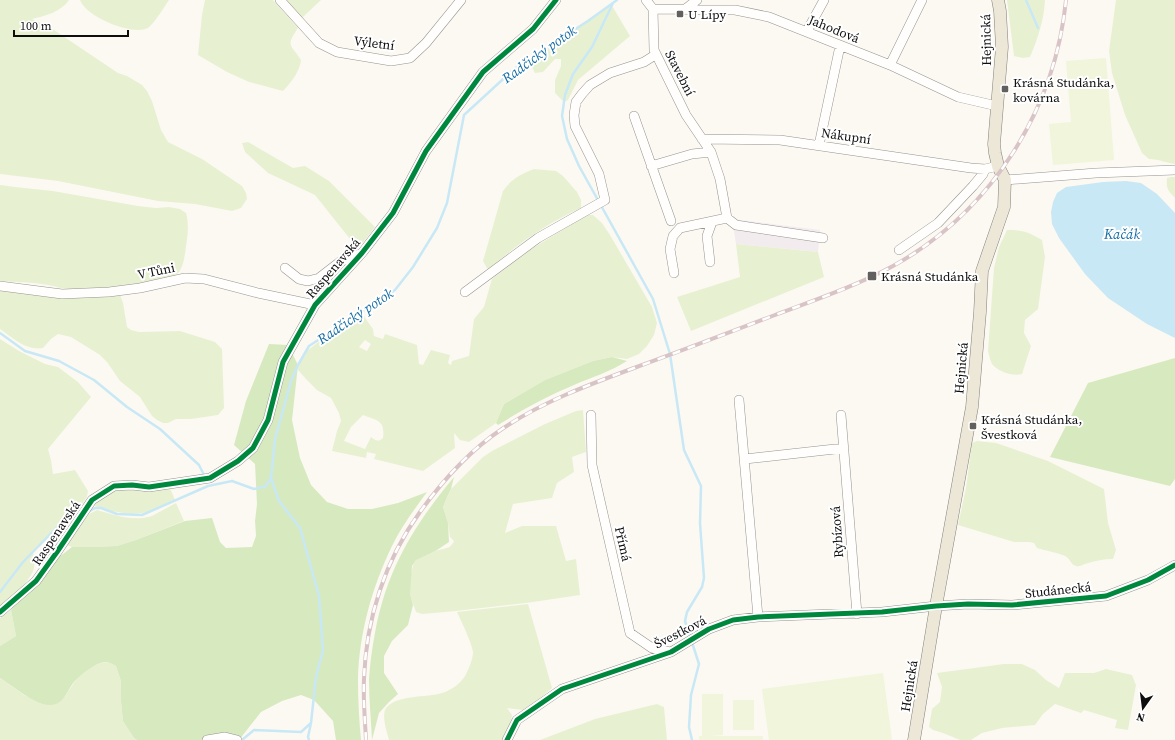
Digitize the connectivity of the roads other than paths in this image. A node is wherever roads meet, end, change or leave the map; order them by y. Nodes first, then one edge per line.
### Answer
1 (280, 0) edge
2 (460, 0) edge
3 (556, 0) edge
4 (646, 0) edge
5 (697, 0) edge
6 (824, 0) edge
7 (922, 0) edge
8 (998, 0) edge
9 (653, 9) junction
10 (684, 10) junction
11 (807, 31) junction
12 (840, 46) junction
13 (655, 55) junction
14 (890, 65) junction
15 (997, 106) junction
16 (634, 116) dead end
17 (702, 139) junction
18 (819, 145) junction
19 (712, 152) junction
20 (651, 166) junction
21 (998, 166) junction
22 (985, 169) junction
23 (1175, 170) edge
24 (1005, 180) junction
25 (727, 218) junction
26 (671, 221) dead end
27 (712, 222) junction
28 (823, 238) dead end
29 (899, 250) dead end
30 (362, 254) junction
31 (710, 262) dead end
32 (285, 268) dead end
33 (674, 273) dead end
34 (0, 286) edge
35 (465, 292) dead end
36 (315, 305) junction
37 (740, 400) dead end
38 (591, 415) dead end
39 (841, 415) dead end
40 (844, 448) junction
41 (745, 459) junction
42 (1175, 565) edge
43 (936, 606) junction
44 (0, 612) edge
45 (857, 614) junction
46 (758, 617) junction
47 (671, 652) junction
48 (207, 740) edge
49 (237, 740) edge
50 (507, 740) edge
51 (914, 740) edge

1 - 2 street, Výletní
3 - 30 street, Raspenavská
4 - 9 street
5 - 10 street
6 - 11 street
7 - 14 street
8 - 15 main road, Hejnická
9 - 10 street, Jahodová
9 - 13 street, Stavební
10 - 11 street, Jahodová
11 - 12 street, Jahodová
12 - 14 street, Jahodová
12 - 18 street
13 - 17 street, Stavební
13 - 35 street
14 - 15 street, Jahodová
15 - 21 main road, Hejnická
16 - 20 street
17 - 18 street, Nákupní
17 - 19 street, Stavební
18 - 22 street, Nákupní
19 - 20 street
19 - 25 street, Stavební
20 - 26 street
21 - 22 street, Nákupní
21 - 24 main road, Hejnická
22 - 29 street
23 - 24 street
24 - 43 main road, Hejnická
25 - 27 street
25 - 28 street
27 - 31 street
27 - 33 street
30 - 32 street, Raspenavská
30 - 36 street, Raspenavská
34 - 36 street, V Tůni
36 - 44 street, Raspenavská
37 - 41 street
38 - 47 street, Přímá
39 - 40 street, Rybízová
40 - 41 street
40 - 45 street, Rybízová
41 - 46 street
42 - 43 street, Studánecká
43 - 45 street, Švestková
43 - 51 main road, Hejnická
45 - 46 street, Švestková
46 - 47 street, Švestková
47 - 50 street, Švestková
48 - 49 street

